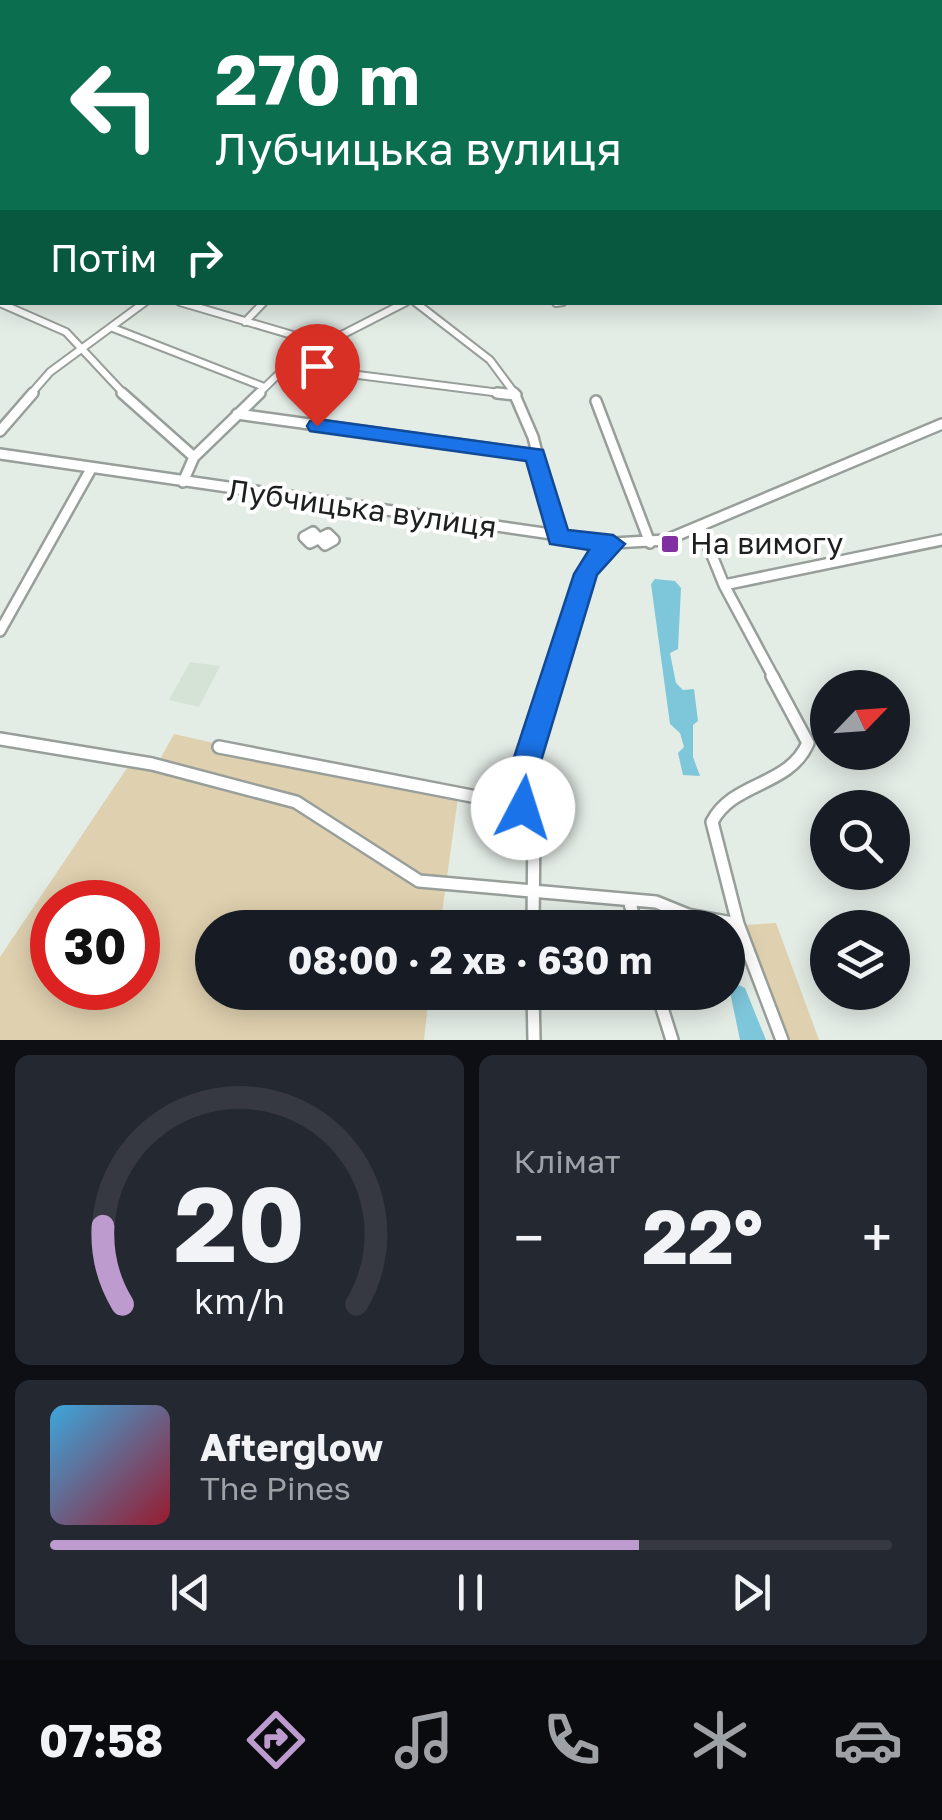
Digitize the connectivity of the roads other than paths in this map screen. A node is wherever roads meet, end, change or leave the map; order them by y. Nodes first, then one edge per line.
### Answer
1 (5, 305) edge
2 (142, 305) edge
3 (190, 305) edge
4 (261, 305) edge
5 (400, 305) edge
6 (419, 305) edge
7 (245, 322) junction
8 (114, 328) junction
9 (323, 344) junction
10 (84, 348) junction
11 (287, 366) junction
12 (264, 387) junction
13 (516, 395) junction
14 (596, 401) dead end
15 (237, 414) junction
16 (942, 424) edge
17 (0, 431) edge
18 (0, 454) edge
19 (535, 455) junction
20 (194, 457) junction
21 (91, 469) junction
22 (183, 482) junction
23 (702, 528) junction
24 (558, 538) junction
25 (942, 540) edge
26 (650, 542) junction
27 (613, 544) junction
28 (724, 585) junction
29 (0, 631) edge
30 (0, 739) edge
31 (219, 748) dead end
32 (518, 791) junction
33 (533, 892) junction
34 (629, 900) junction
35 (533, 910) edge
36 (632, 910) edge
37 (676, 910) edge
38 (734, 910) edge
39 (745, 942) edge
40 (533, 1010) edge
41 (663, 1010) edge
42 (534, 1040) edge
43 (672, 1040) edge
44 (782, 1040) edge

1 - 10 street
2 - 8 street
3 - 7 street
4 - 7 street
5 - 9 street
6 - 13 street
7 - 9 street
8 - 10 street
8 - 12 street
9 - 11 street
10 - 17 street
10 - 20 street
11 - 12 street
11 - 13 street
12 - 15 street
13 - 19 street
14 - 26 street
15 - 19 street
15 - 20 street
16 - 23 street, Лубчицька вулиця
18 - 21 street, Лубчицька вулиця
19 - 24 street
20 - 22 street
21 - 22 street, Лубчицька вулиця
21 - 29 street
22 - 24 street, Лубчицька вулиця
23 - 26 street, Лубчицька вулиця
23 - 28 street
24 - 27 street, Лубчицька вулиця
25 - 28 street
26 - 27 street, Лубчицька вулиця
27 - 32 street
28 - 38 street
30 - 33 street
31 - 32 street
32 - 33 street
33 - 34 street
33 - 35 street
34 - 36 street
34 - 37 street
39 - 44 street
40 - 42 street
41 - 43 street

